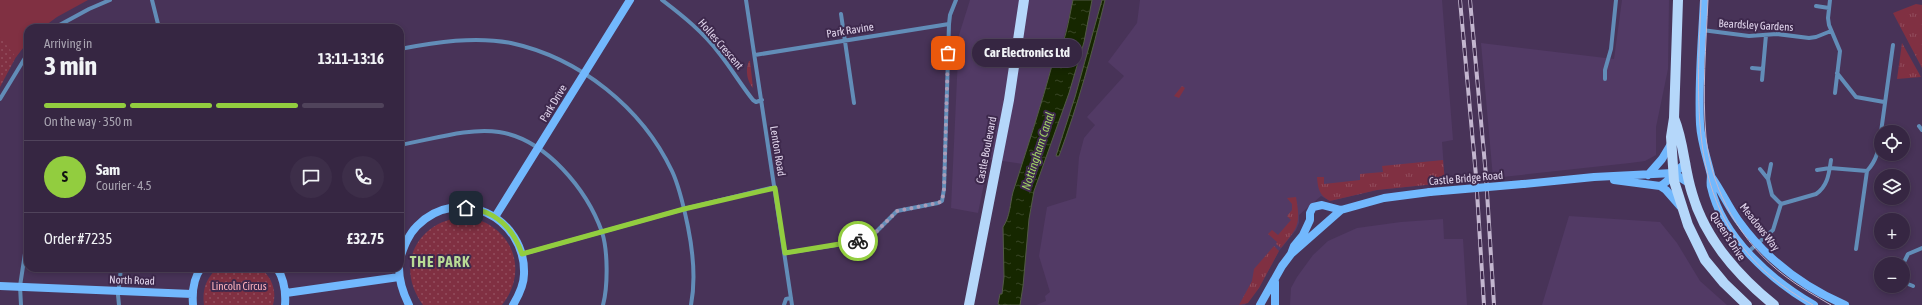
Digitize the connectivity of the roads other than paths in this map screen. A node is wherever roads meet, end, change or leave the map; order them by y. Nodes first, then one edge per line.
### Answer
1 (110, 0) edge
2 (152, 0) edge
3 (630, 0) edge
4 (662, 0) edge
5 (746, 0) edge
6 (956, 0) edge
7 (1024, 0) edge
8 (1616, 0) edge
9 (1678, 0) edge
10 (1704, 0) edge
11 (1830, 0) edge
12 (1816, 6) dead end
13 (1829, 8) junction
14 (841, 14) dead end
15 (61, 24) edge
16 (158, 24) edge
17 (949, 24) junction
18 (1702, 30) junction
19 (1831, 31) junction
20 (1766, 35) junction
21 (845, 41) junction
22 (1893, 45) dead end
23 (404, 48) edge
24 (755, 55) junction
25 (24, 60) edge
26 (1752, 68) dead end
27 (1763, 69) junction
28 (584, 72) junction
29 (1837, 72) junction
30 (1605, 79) dead end
31 (1762, 80) dead end
32 (1835, 93) dead end
33 (0, 99) edge
34 (762, 100) junction
35 (1884, 102) junction
36 (854, 103) dead end
37 (1674, 118) junction
38 (1882, 125) edge
39 (404, 144) edge
40 (1671, 144) junction
41 (539, 148) junction
42 (1831, 160) dead end
43 (1876, 161) edge
44 (1686, 163) junction
45 (1771, 164) dead end
46 (1830, 168) junction
47 (1760, 169) dead end
48 (1817, 170) dead end
49 (1867, 171) junction
50 (1673, 173) junction
51 (1648, 175) junction
52 (1711, 175) junction
53 (1594, 177) junction
54 (1768, 179) junction
55 (1689, 183) junction
56 (1660, 186) junction
57 (775, 188) junction
58 (1781, 204) junction
59 (1326, 208) junction
60 (684, 209) junction
61 (1341, 210) junction
62 (1684, 210) junction
63 (495, 217) junction
64 (1310, 220) junction
65 (1325, 224) junction
66 (602, 232) junction
67 (1758, 244) junction
68 (404, 248) edge
69 (1922, 248) edge
70 (1856, 249) dead end
71 (1748, 252) junction
72 (785, 253) junction
73 (522, 254) junction
74 (1291, 254) junction
75 (1906, 257) edge
76 (24, 260) edge
77 (121, 272) edge
78 (199, 272) edge
79 (280, 272) edge
80 (400, 272) edge
81 (399, 277) junction
82 (1275, 279) junction
83 (1910, 285) edge
84 (0, 286) edge
85 (20, 286) junction
86 (1913, 286) dead end
87 (119, 291) junction
88 (286, 293) junction
89 (192, 294) junction
90 (791, 298) junction
91 (21, 305) edge
92 (119, 305) edge
93 (193, 305) edge
94 (285, 305) edge
95 (409, 305) edge
96 (513, 305) edge
97 (603, 305) edge
98 (691, 305) edge
99 (784, 305) edge
100 (792, 305) edge
101 (969, 305) edge
102 (1260, 305) edge
103 (1275, 305) edge
104 (1747, 305) edge
105 (1774, 305) edge
106 (1814, 305) edge
107 (1845, 305) edge

1 - 15 street
2 - 16 street
3 - 28 street, Park Drive
4 - 34 street, Holles Crescent
5 - 24 street, Lenton Road
6 - 17 street
7 - 101 main road, Castle Boulevard
8 - 30 street
9 - 37 main road, Queen's Drive
10 - 18 street, Meadows Way
11 - 13 street
12 - 13 street
13 - 19 street
14 - 21 street
17 - 21 street, Park Ravine
17 - 72 street
18 - 20 street, Beardsley Gardens
18 - 52 street, Meadows Way
19 - 20 street, Beardsley Gardens
19 - 29 street
20 - 27 street
21 - 24 street, Park Ravine
21 - 36 street
22 - 35 street
23 - 28 street
24 - 34 street, Lenton Road
25 - 33 street
26 - 27 street
27 - 31 street
28 - 41 street, Park Drive
28 - 60 street
29 - 32 street
29 - 35 street
34 - 57 street, Lenton Road
35 - 38 street
37 - 40 main road, Queen's Drive
37 - 44 main road, Queen's Drive
39 - 41 street
40 - 50 main road, Queen's Drive
40 - 51 street
41 - 63 street, Park Drive
41 - 66 street
42 - 46 street
43 - 49 street
44 - 50 street
44 - 55 main road, Queen's Drive
45 - 54 street
46 - 48 street
46 - 49 street
46 - 58 street
47 - 54 street
49 - 70 street
50 - 51 street, Castle Bridge Road
50 - 55 street
50 - 56 street
50 - 62 main road, Queen's Drive
51 - 53 street, Castle Bridge Road
52 - 67 street, Meadows Way
52 - 71 street, Meadows Way
53 - 56 street, Castle Bridge Road
53 - 61 street, Castle Bridge Road, bridge
54 - 58 street
55 - 105 main road, Queen's Drive
56 - 62 street
57 - 60 street
57 - 72 street, Lenton Road
58 - 67 street
59 - 61 street, Castle Bridge Road
59 - 64 street, Castle Bridge Road
59 - 65 street
60 - 66 street
60 - 98 street
61 - 65 street, Castle Bridge Road
62 - 104 main road, Queen's Drive
63 - 68 street
63 - 73 street
64 - 65 street
64 - 74 street, Castle Bridge Road
65 - 74 street, Castle Bridge Road
66 - 73 street
66 - 97 street
67 - 71 street
67 - 107 street, Meadows Way
69 - 75 street
71 - 106 street, Meadows Way
72 - 90 street, Lenton Road
73 - 96 street
74 - 82 street, Castle Bridge Road
76 - 85 street
77 - 87 street
78 - 89 street
79 - 88 street
80 - 81 street
81 - 88 street
81 - 95 street
82 - 102 street, Castle Bridge Road
82 - 103 street
83 - 86 street
84 - 85 street, North Road
85 - 87 street, North Road
85 - 91 street
87 - 89 street, North Road
87 - 92 street
88 - 94 street
89 - 93 street
90 - 99 street
90 - 100 street, Lenton Road

